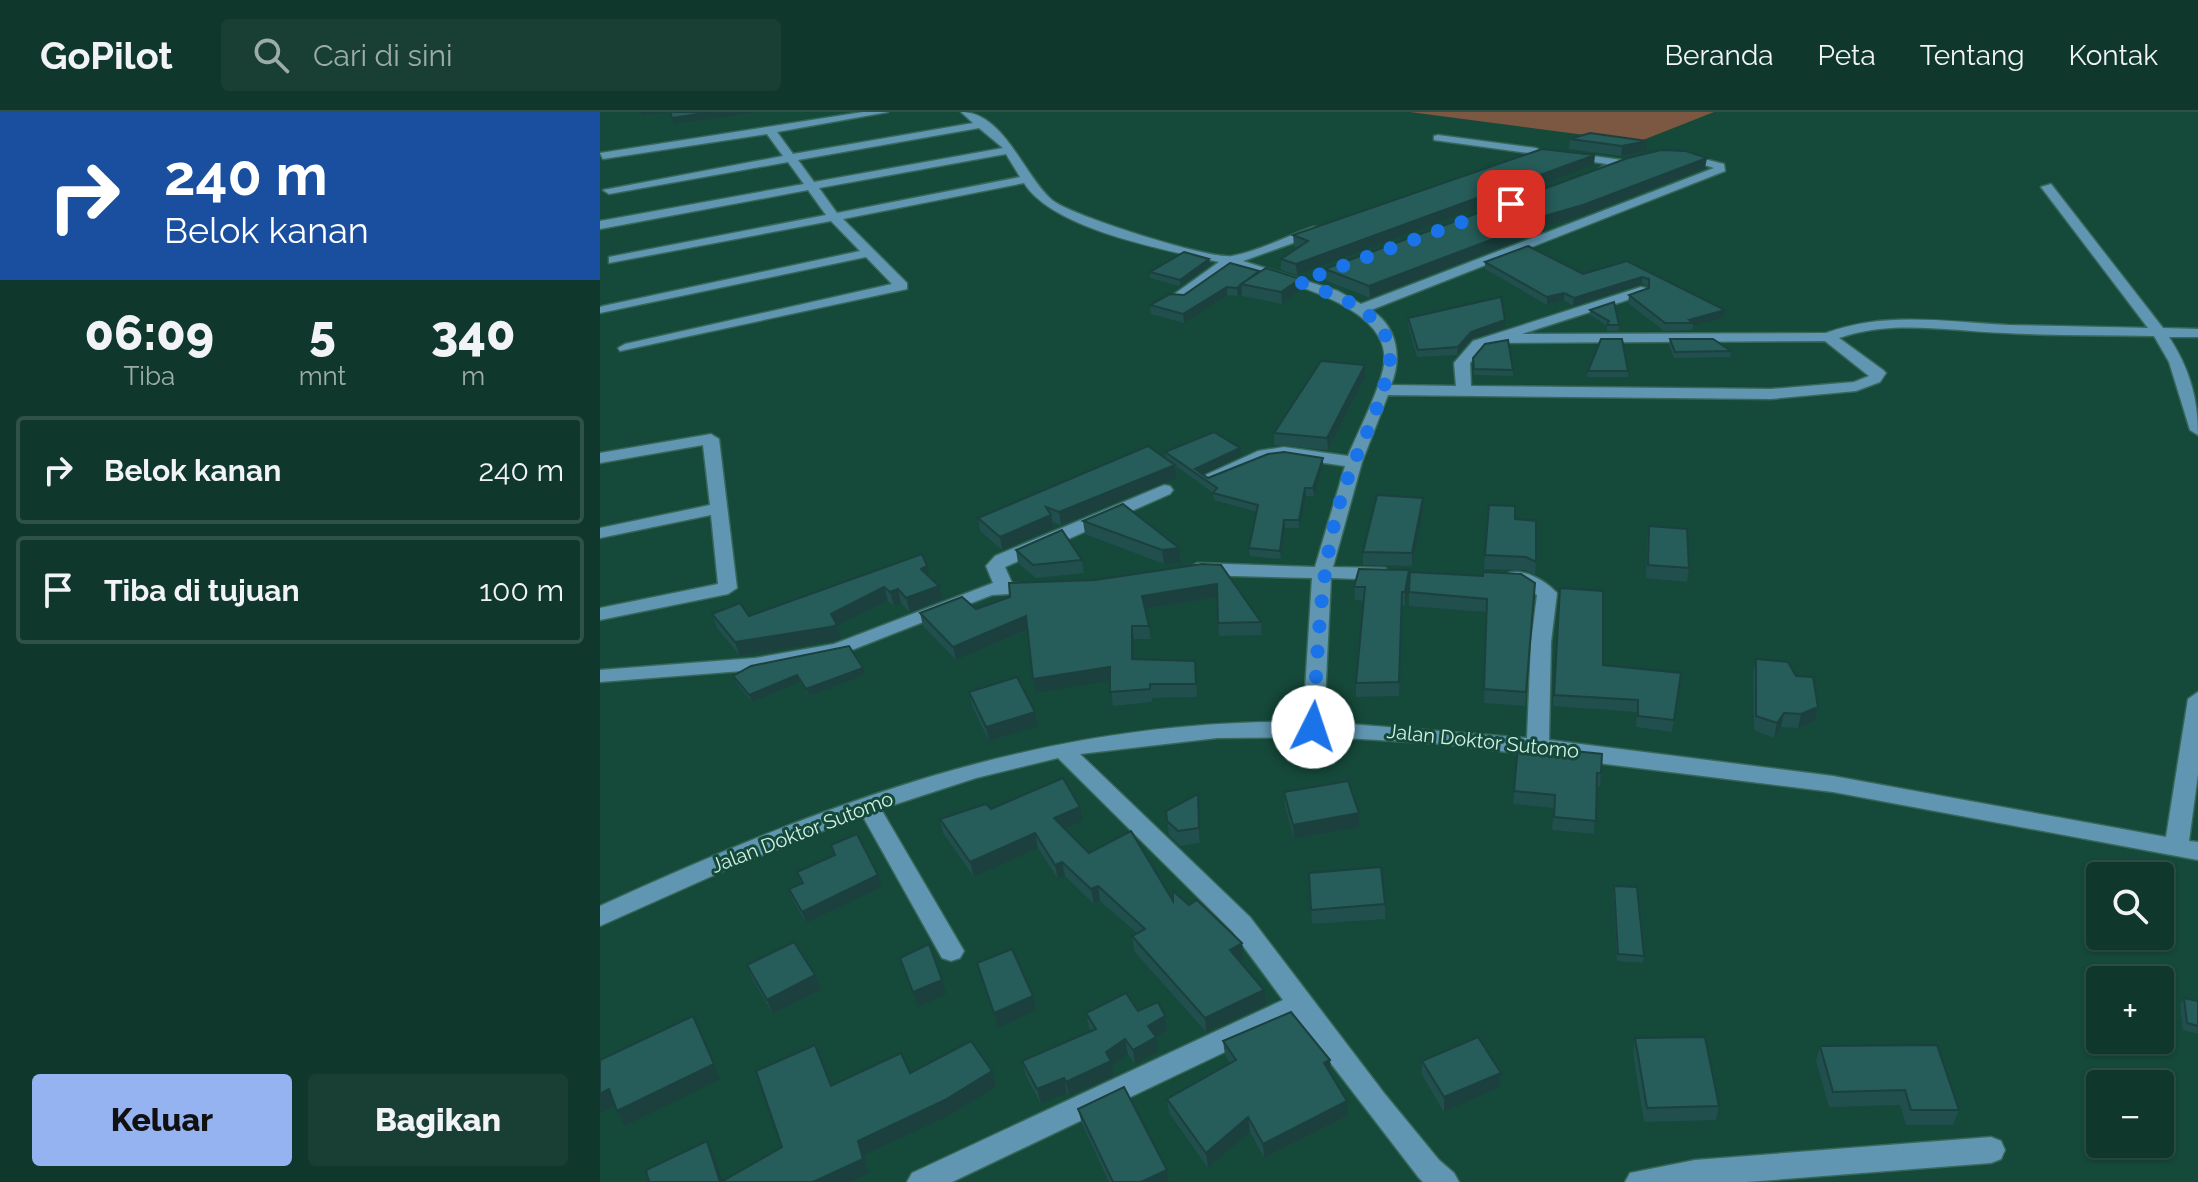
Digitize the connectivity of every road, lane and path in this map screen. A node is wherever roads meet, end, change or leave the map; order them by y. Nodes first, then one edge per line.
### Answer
1 (883, 112) edge
2 (966, 112) edge
3 (983, 124) junction
4 (770, 130) junction
5 (1438, 138) dead end
6 (1010, 150) junction
7 (1536, 151) junction
8 (1662, 153) edge
9 (603, 156) dead end
10 (792, 158) junction
11 (1639, 158) edge
12 (1507, 162) edge
13 (1622, 163) junction
14 (1583, 177) edge
15 (1028, 179) junction
16 (814, 187) junction
17 (2047, 187) dead end
18 (609, 190) dead end
19 (834, 217) junction
20 (1332, 224) edge
21 (600, 225) edge
22 (867, 253) junction
23 (614, 260) dead end
24 (1230, 261) junction
25 (1641, 291) edge
26 (1178, 298) edge
27 (1361, 309) junction
28 (603, 310) dead end
29 (2158, 332) junction
30 (2198, 333) edge
31 (1828, 337) junction
32 (1492, 339) junction
33 (625, 348) dead end
34 (1382, 390) junction
35 (1464, 391) junction
36 (2198, 430) edge
37 (600, 458) edge
38 (1354, 462) junction
39 (1208, 478) edge
40 (1164, 490) dead end
41 (719, 508) junction
42 (600, 533) edge
43 (1179, 571) edge
44 (1322, 574) junction
45 (1408, 574) edge
46 (1495, 577) edge
47 (1055, 586) edge
48 (1004, 587) junction
49 (600, 614) edge
50 (600, 676) edge
51 (2198, 699) edge
52 (1313, 727) junction
53 (1538, 746) junction
54 (1063, 750) junction
55 (866, 803) junction
56 (2187, 849) edge
57 (600, 917) edge
58 (951, 951) dead end
59 (1302, 1003) junction
60 (1991, 1150) dead end
61 (922, 1182) edge
62 (1444, 1182) edge
63 (1640, 1182) edge

1 - 4 street
2 - 3 street
3 - 6 street
3 - 10 street
4 - 9 street
4 - 10 street
5 - 7 street
6 - 15 street
6 - 16 street
7 - 12 street
7 - 13 street
8 - 27 street
10 - 16 street
10 - 18 street
11 - 13 street
13 - 14 street
15 - 19 street
15 - 24 street
16 - 19 street
16 - 21 street
17 - 29 street
19 - 22 street
19 - 23 street
20 - 24 street
22 - 28 street
22 - 33 street
24 - 26 street
24 - 27 street
25 - 32 street
27 - 34 street
29 - 30 street
29 - 31 street
29 - 36 street
31 - 32 street
31 - 35 street
32 - 35 street
34 - 35 street
34 - 38 street
37 - 41 street
38 - 39 street
38 - 44 street
40 - 48 street
41 - 42 street
41 - 49 street
43 - 44 street
44 - 45 street
44 - 52 street
46 - 53 street
47 - 48 street
48 - 50 street
51 - 56 street
52 - 53 street, Jalan Doktor Sutomo
52 - 54 street, Jalan Doktor Sutomo
53 - 56 street, Jalan Doktor Sutomo
54 - 55 street, Jalan Doktor Sutomo
54 - 59 street
55 - 57 street, Jalan Doktor Sutomo
55 - 58 street
59 - 61 street
59 - 62 street
60 - 63 street

